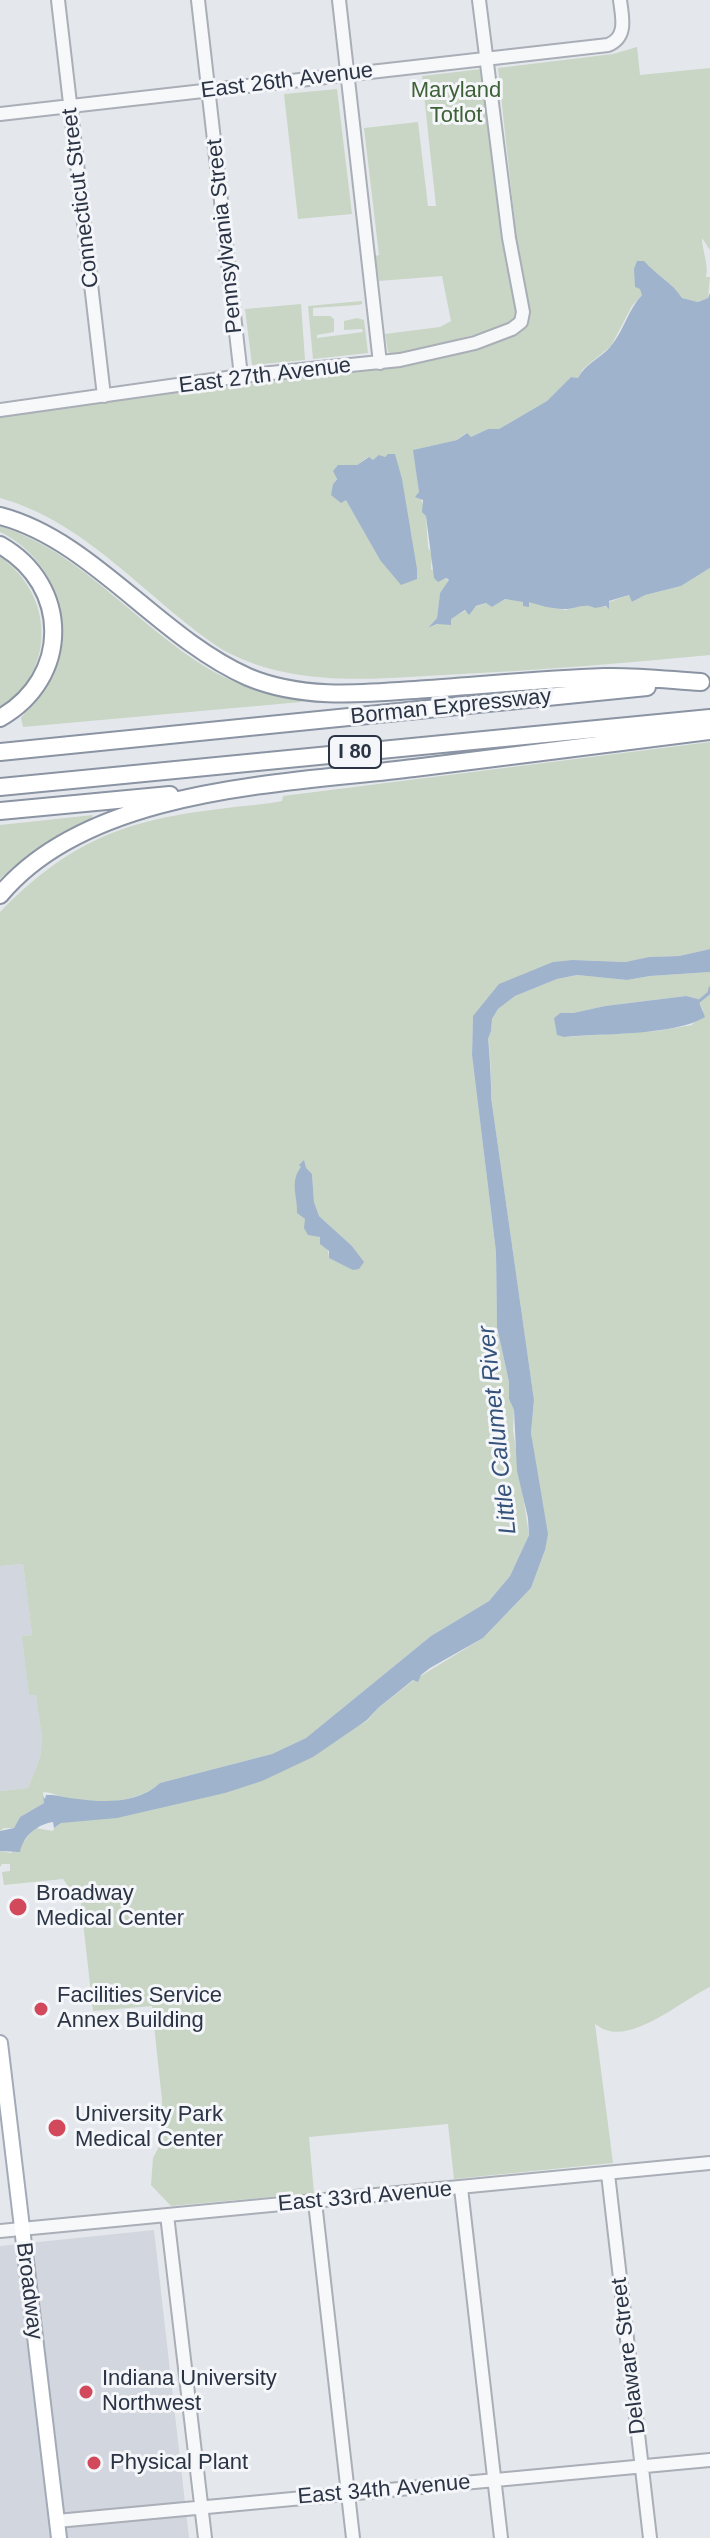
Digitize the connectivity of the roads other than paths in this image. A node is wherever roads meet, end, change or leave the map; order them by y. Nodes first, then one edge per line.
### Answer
1 (58, 0) edge
2 (198, 0) edge
3 (339, 0) edge
4 (479, 0) edge
5 (620, 0) edge
6 (486, 58) junction
7 (348, 74) junction
8 (209, 91) junction
9 (70, 106) junction
10 (0, 114) edge
11 (380, 363) junction
12 (241, 376) junction
13 (104, 396) junction
14 (0, 410) edge
15 (0, 516) edge
16 (0, 545) edge
17 (706, 681) edge
18 (0, 718) edge
19 (710, 718) edge
20 (710, 731) edge
21 (0, 752) edge
22 (0, 787) edge
23 (255, 787) junction
24 (0, 811) edge
25 (0, 895) edge
26 (0, 2043) edge
27 (710, 2163) edge
28 (608, 2174) junction
29 (461, 2188) junction
30 (315, 2202) junction
31 (167, 2215) junction
32 (21, 2229) junction
33 (0, 2231) edge
34 (710, 2460) edge
35 (642, 2466) junction
36 (494, 2480) junction
37 (347, 2494) junction
38 (202, 2507) junction
39 (57, 2521) junction
40 (59, 2538) edge
41 (205, 2538) edge
42 (353, 2538) edge
43 (501, 2538) edge
44 (650, 2538) edge

1 - 9 street, Connecticut Street
2 - 8 street, Pennsylvania Street
3 - 7 street
4 - 6 street
5 - 6 street, East 26th Avenue
6 - 7 street, East 26th Avenue
6 - 11 street, East 27th Avenue
7 - 8 street, East 26th Avenue
7 - 11 street
8 - 9 street, East 26th Avenue
8 - 12 street, Pennsylvania Street
9 - 10 street, East 26th Avenue
9 - 13 street, Connecticut Street
11 - 12 street, East 27th Avenue
12 - 13 street, East 27th Avenue
13 - 14 street, East 27th Avenue
15 - 17 highway
16 - 18 highway
17 - 21 highway, Borman Expressway / I 80
19 - 22 highway, Borman Expressway / I 80
20 - 23 highway
23 - 24 highway
23 - 25 highway
26 - 32 main road, Broadway
27 - 28 street, East 33rd Avenue
28 - 29 street, East 33rd Avenue
28 - 35 street, Delaware Street
29 - 30 street, East 33rd Avenue
29 - 36 street
30 - 31 street, East 33rd Avenue
30 - 37 street
31 - 32 street, East 33rd Avenue
31 - 38 street
32 - 33 street, East 33rd Avenue
32 - 39 main road, Broadway
34 - 35 street, East 34th Avenue
35 - 36 street, East 34th Avenue
35 - 44 street, Delaware Street
36 - 37 street, East 34th Avenue
36 - 43 street
37 - 38 street, East 34th Avenue
37 - 42 street
38 - 39 street, East 34th Avenue
38 - 41 street
39 - 40 main road, Broadway

